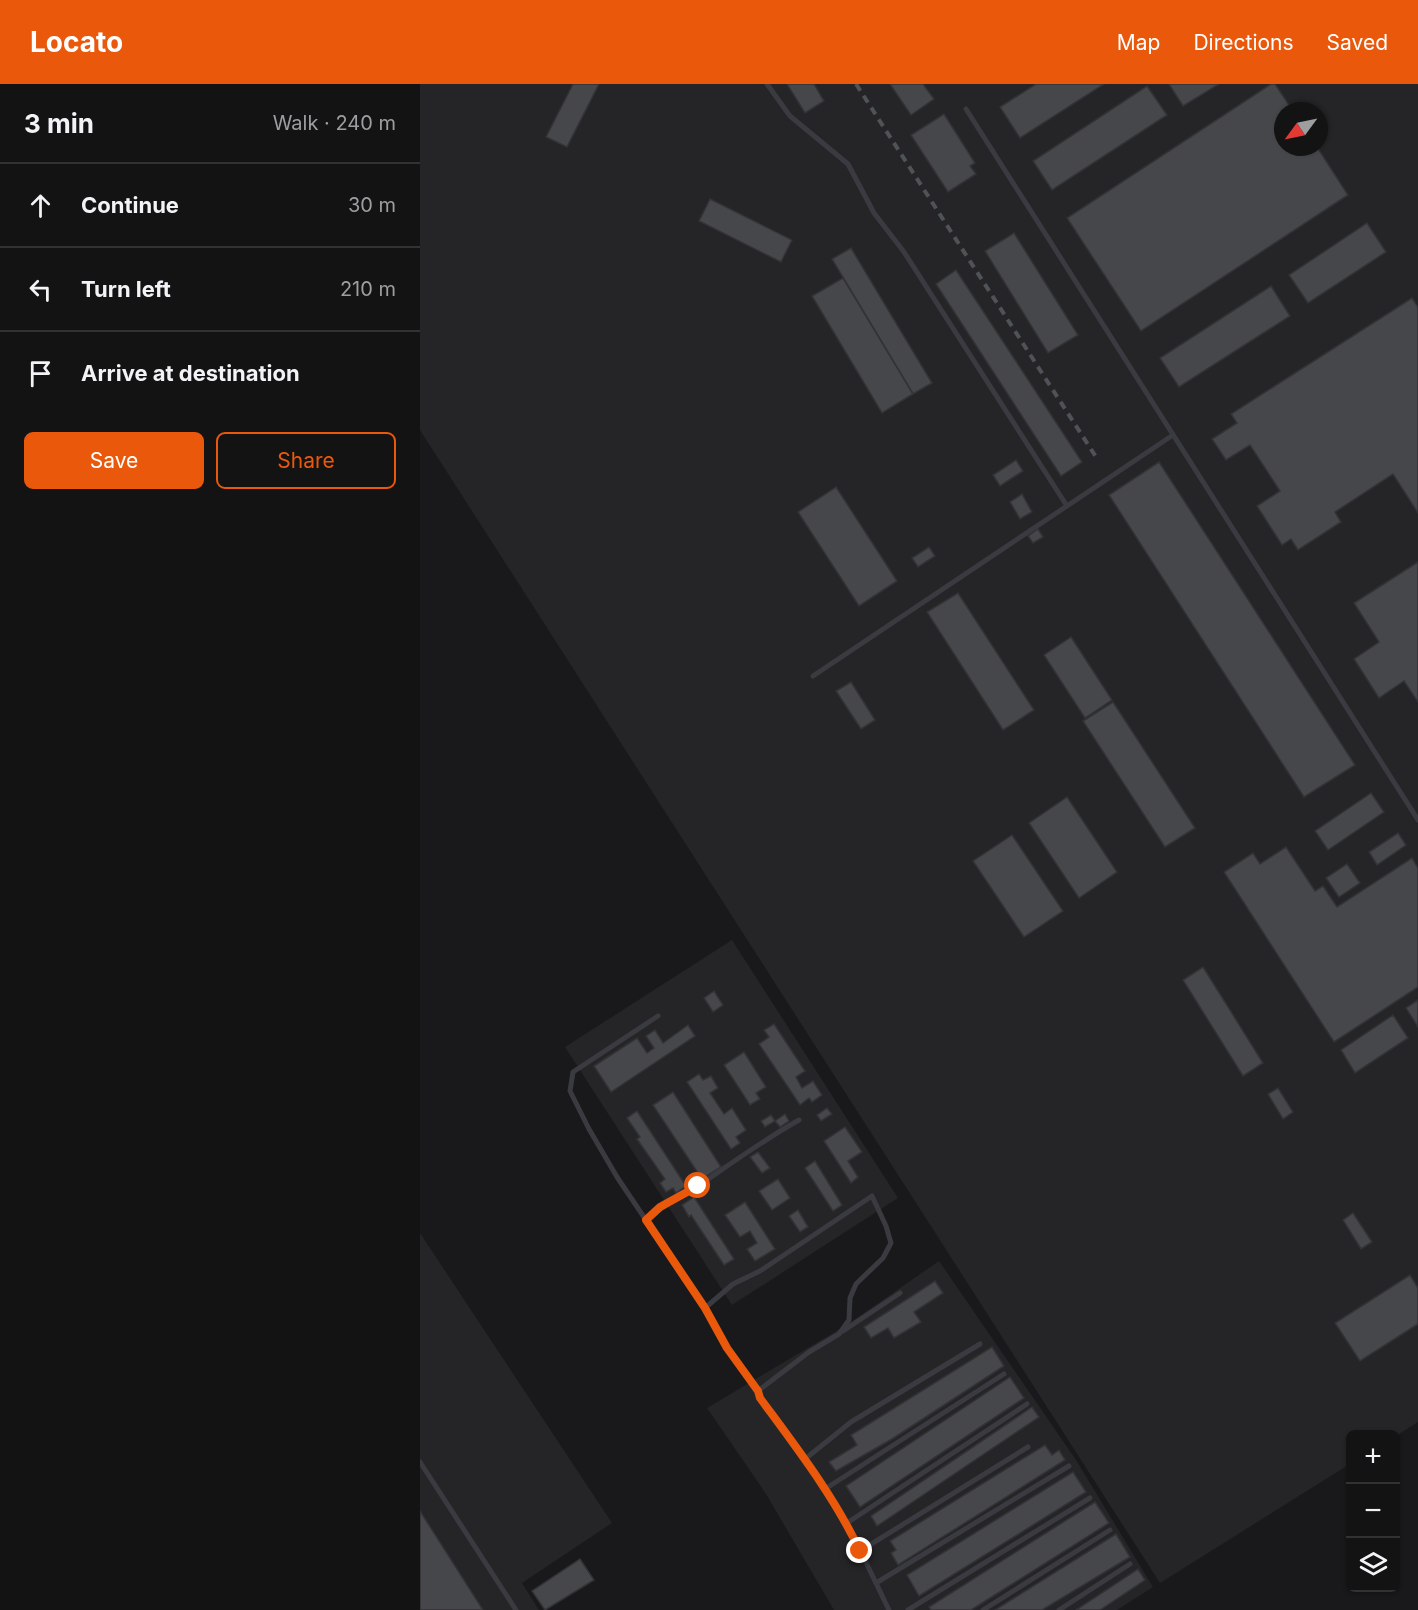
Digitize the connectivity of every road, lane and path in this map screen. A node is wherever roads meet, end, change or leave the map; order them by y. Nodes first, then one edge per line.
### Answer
1 (767, 84) edge
2 (966, 109) dead end
3 (1173, 435) junction
4 (1067, 506) junction
5 (813, 676) dead end
6 (1418, 820) edge
7 (658, 1016) dead end
8 (798, 1120) dead end
9 (646, 1220) junction
10 (900, 1293) dead end
11 (705, 1308) junction
12 (839, 1334) junction
13 (980, 1344) dead end
14 (1004, 1374) dead end
15 (758, 1391) junction
16 (1027, 1404) dead end
17 (1028, 1447) dead end
18 (806, 1459) junction
19 (420, 1462) edge
20 (1069, 1466) dead end
21 (825, 1489) junction
22 (1090, 1498) dead end
23 (847, 1522) junction
24 (1110, 1530) dead end
25 (860, 1551) junction
26 (1130, 1564) dead end
27 (876, 1583) junction
28 (516, 1610) edge
29 (889, 1610) edge
30 (908, 1610) edge
31 (983, 1610) edge
32 (1059, 1610) edge

1 - 4 lane
2 - 3 lane
3 - 4 lane
3 - 6 lane
4 - 5 lane
7 - 9 lane
8 - 9 lane
9 - 11 lane
10 - 12 lane
11 - 12 lane
11 - 15 lane
12 - 15 lane
13 - 18 lane
14 - 21 lane
15 - 18 lane
16 - 23 lane
17 - 25 lane
18 - 21 lane
19 - 28 lane
20 - 27 lane
21 - 23 lane
22 - 30 lane
23 - 25 lane
24 - 31 lane
25 - 27 lane
26 - 32 lane
27 - 29 lane

